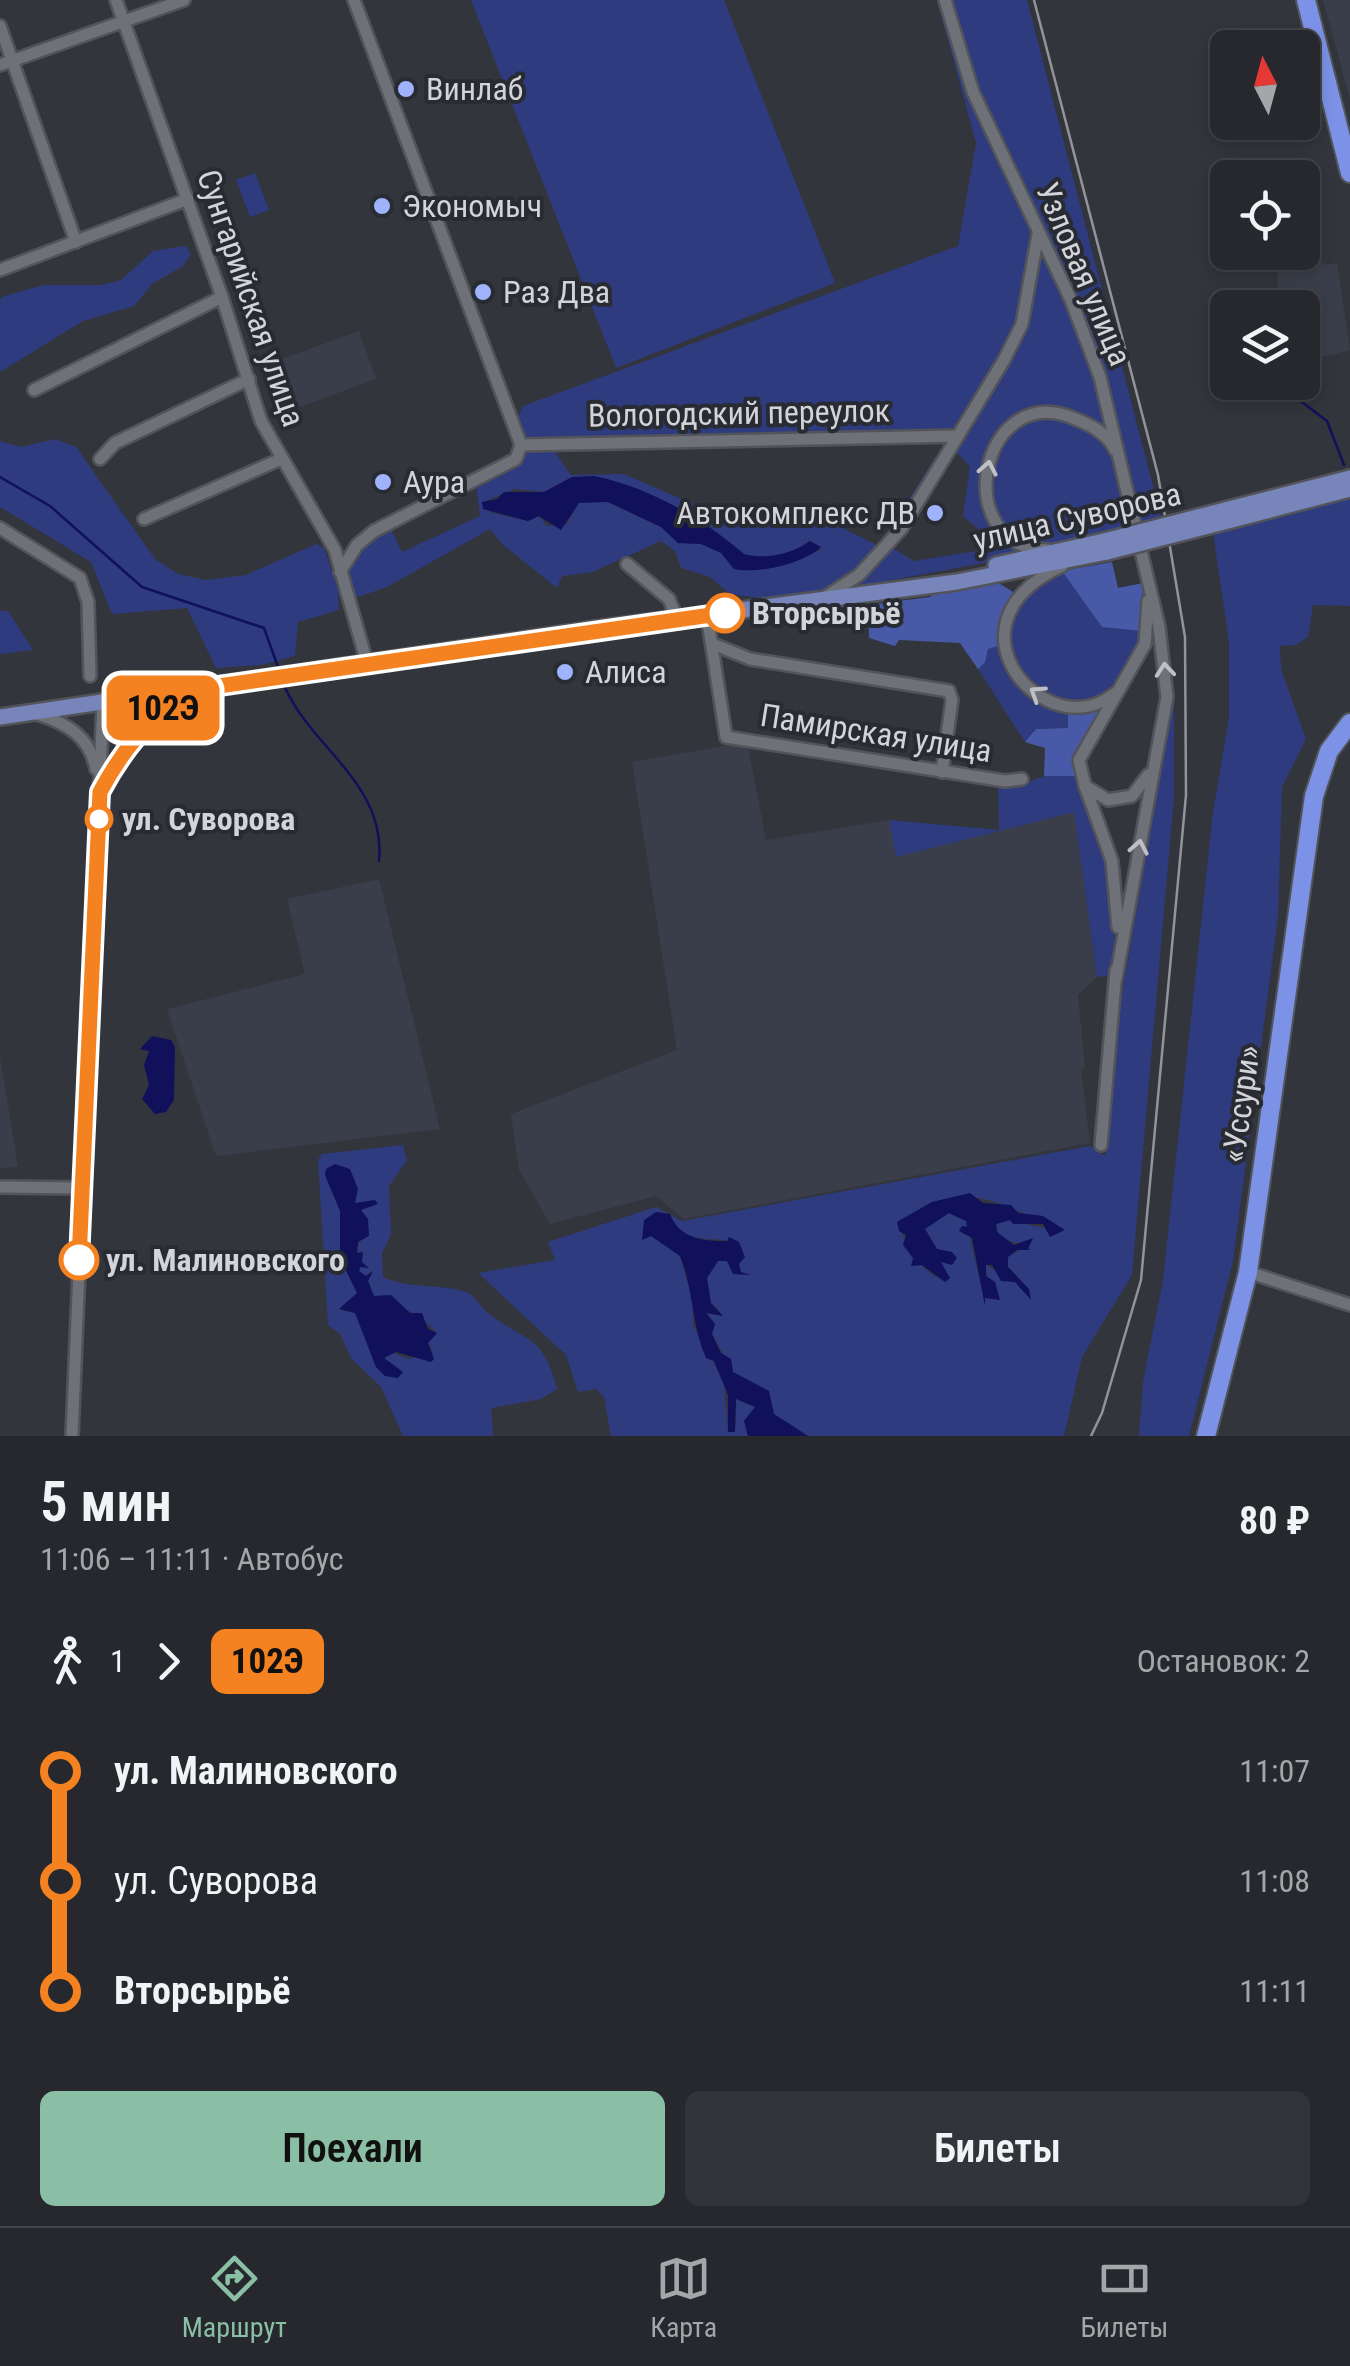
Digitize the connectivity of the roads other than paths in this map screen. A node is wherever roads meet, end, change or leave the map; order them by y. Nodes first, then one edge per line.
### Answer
1 (116, 0) edge
2 (184, 0) edge
3 (354, 0) edge
4 (945, 0) edge
5 (1304, 0) edge
6 (124, 21) junction
7 (0, 26) edge
8 (6, 62) edge
9 (1350, 173) edge
10 (188, 200) junction
11 (1038, 230) junction
12 (76, 242) junction
13 (0, 270) edge
14 (222, 297) junction
15 (249, 379) junction
16 (34, 390) dead end
17 (1110, 414) junction
18 (1090, 424) junction
19 (958, 436) junction
20 (521, 446) junction
21 (100, 459) dead end
22 (280, 459) junction
23 (1126, 478) junction
24 (1348, 487) edge
25 (144, 519) dead end
26 (0, 528) edge
27 (1106, 546) junction
28 (1062, 550) junction
29 (627, 564) dead end
30 (340, 572) junction
31 (1147, 578) junction
32 (816, 603) junction
33 (707, 615) junction
34 (678, 619) junction
35 (713, 644) junction
36 (367, 664) junction
37 (90, 676) dead end
38 (1124, 684) junction
39 (184, 691) junction
40 (103, 703) junction
41 (34, 713) junction
42 (0, 718) edge
43 (1350, 723) edge
44 (1350, 735) edge
45 (1155, 763) junction
46 (942, 772) junction
47 (1319, 777) junction
48 (1022, 780) dead end
49 (1086, 786) junction
50 (100, 792) junction
51 (1116, 978) junction
52 (1101, 1145) dead end
53 (0, 1187) edge
54 (82, 1188) junction
55 (1248, 1272) junction
56 (1350, 1305) edge
57 (72, 1436) edge
58 (1206, 1436) edge

1 - 6 street, Сунгарийская улица
2 - 6 street
3 - 20 street
4 - 11 street, Узловая улица
5 - 9 highway
6 - 8 street
6 - 10 street, Сунгарийская улица
7 - 8 street
8 - 12 street
10 - 12 street
10 - 14 street, Сунгарийская улица
11 - 17 street, Узловая улица
11 - 19 street
12 - 13 street
14 - 15 street, Сунгарийская улица
14 - 16 street
15 - 21 street
15 - 22 street, Сунгарийская улица
17 - 18 street
17 - 23 street, Узловая улица
18 - 23 street
28 -> 18 street
19 - 20 street, Вологодский переулок
19 - 32 street
20 - 30 street
22 - 25 street
22 - 30 street, Сунгарийская улица
23 - 31 street, Узловая улица
24 - 27 main road, улица Суворова, bridge
26 - 37 street
27 - 28 main road, улица Суворова
27 - 32 main road, улица Суворова
38 -> 27 street
28 - 32 main road, улица Суворова
29 - 34 street
30 - 36 street, Сунгарийская улица
31 - 38 street
45 -> 31 street
32 - 33 main road, улица Суворова
33 - 34 main road, улица Суворова
33 - 35 street, Памирская улица
34 - 36 main road, улица Суворова
35 - 46 street, Памирская улица
35 - 46 street
36 - 39 main road, улица Суворова
38 - 49 street
39 - 40 main road, улица Суворова
39 - 50 street
40 - 41 main road, улица Суворова
40 - 50 street
41 - 42 main road, улица Суворова
41 - 50 street
43 - 47 highway, «Уссури»
44 - 47 highway, «Уссури»
45 - 49 street
51 -> 45 street
46 - 48 street, Памирская улица
47 - 55 highway, «Уссури»
49 - 51 street
50 - 54 street
51 - 52 street
53 - 54 street
54 - 57 street
55 - 56 street
55 - 58 highway, «Уссури»

